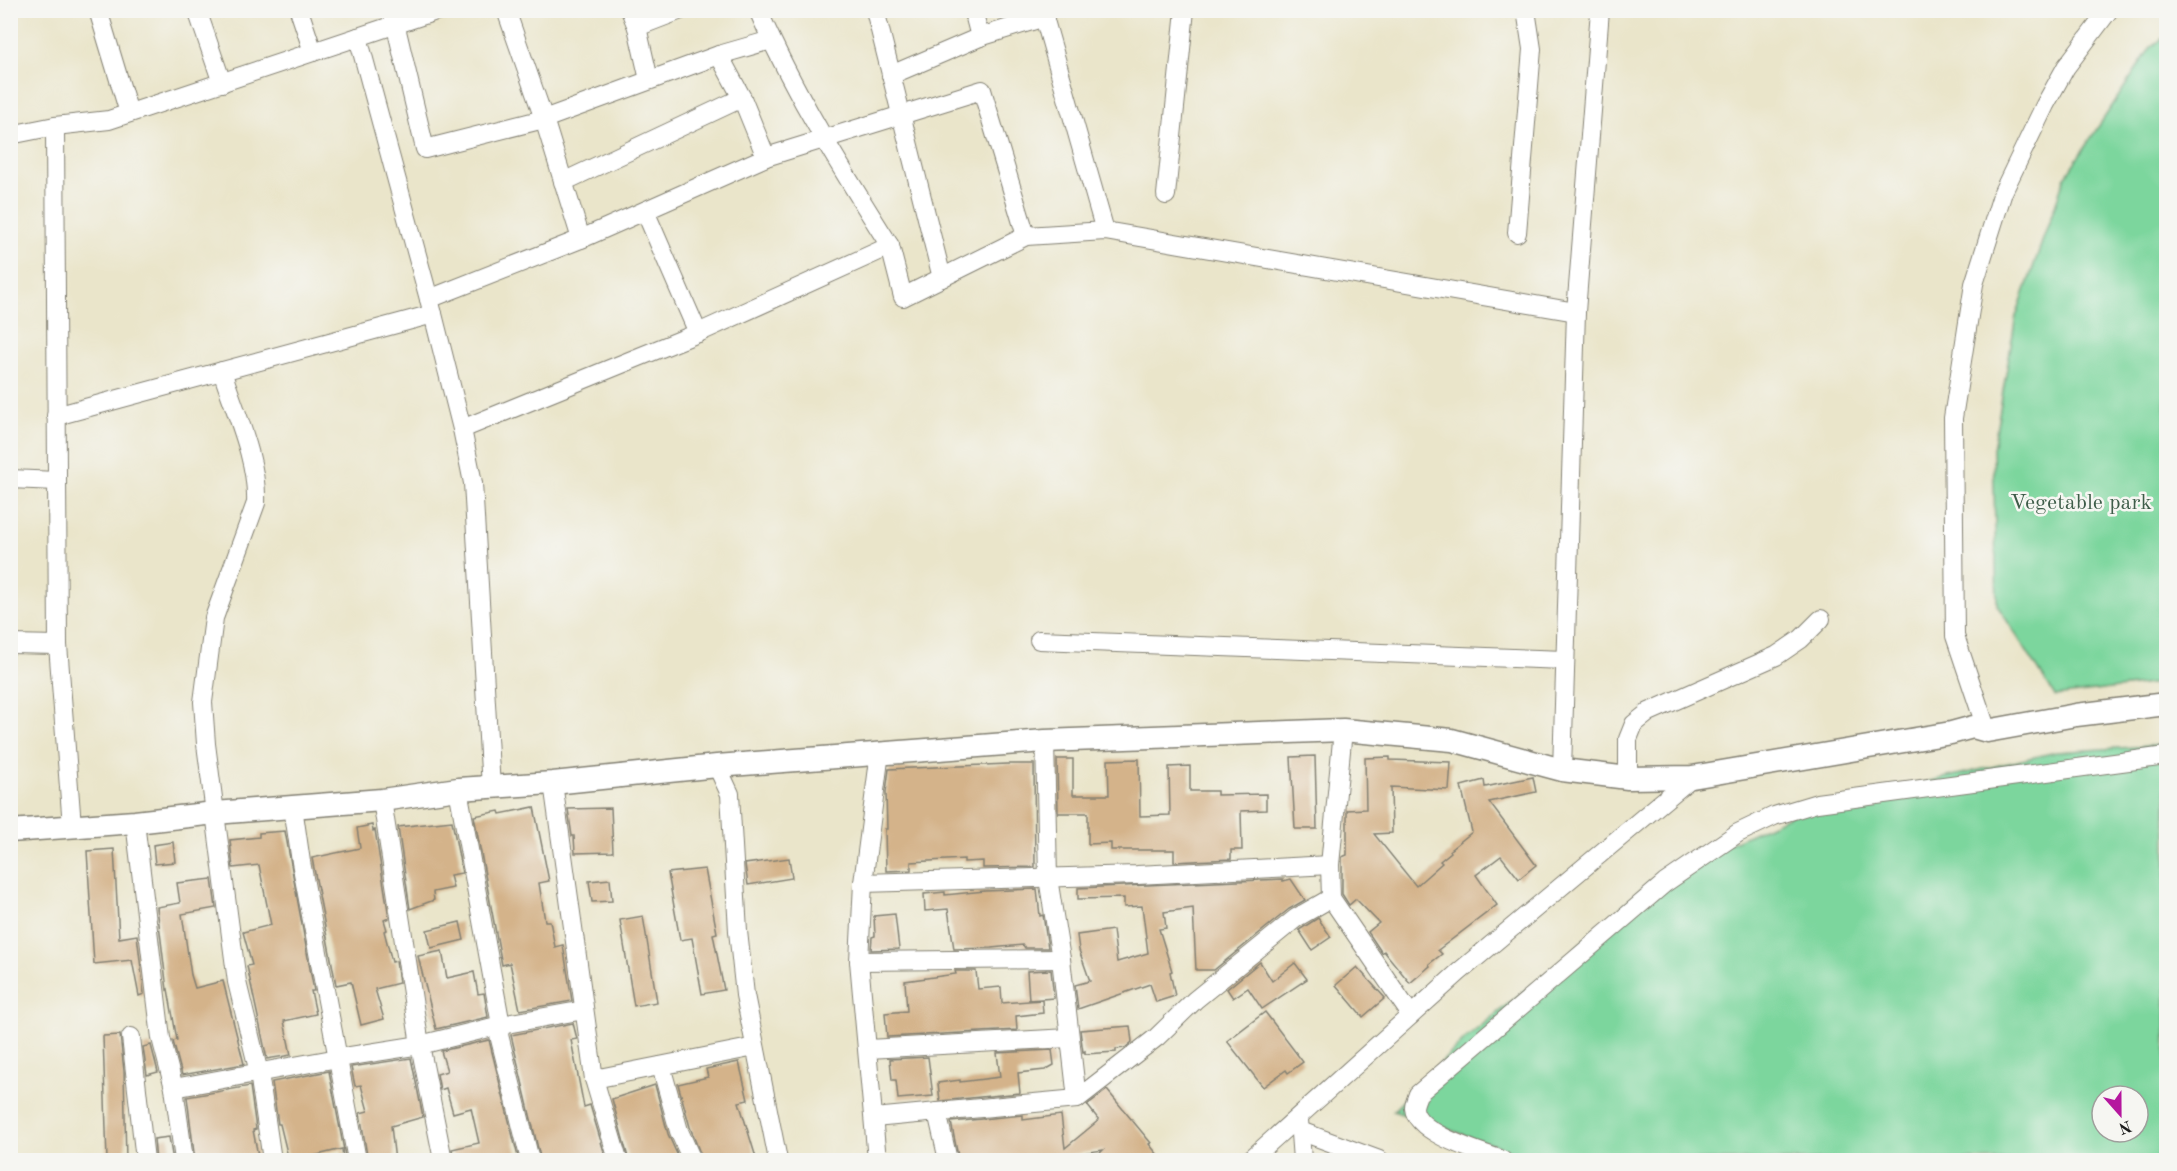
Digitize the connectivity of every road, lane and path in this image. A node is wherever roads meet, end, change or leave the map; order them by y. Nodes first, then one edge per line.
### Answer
1 (98, 10) edge
2 (196, 10) edge
3 (298, 10) edge
4 (439, 10) edge
5 (506, 10) edge
6 (681, 10) edge
7 (758, 10) edge
8 (875, 10) edge
9 (973, 10) edge
10 (1185, 10) edge
11 (1526, 10) edge
12 (1600, 10) edge
13 (2109, 10) edge
14 (1043, 14) edge
15 (393, 18) edge
16 (633, 19) edge
17 (358, 37) junction
18 (980, 37) junction
19 (771, 40) junction
20 (313, 52) junction
21 (718, 55) junction
22 (891, 75) junction
23 (649, 80) junction
24 (222, 83) junction
25 (742, 98) junction
26 (129, 113) junction
27 (902, 115) junction
28 (544, 119) junction
29 (55, 126) junction
30 (10, 135) edge
31 (823, 140) junction
32 (766, 157) junction
33 (563, 182) junction
34 (1166, 195) dead end
35 (645, 211) junction
36 (1106, 231) junction
37 (1517, 233) dead end
38 (1026, 236) junction
39 (581, 239) junction
40 (890, 246) junction
41 (942, 278) junction
42 (431, 307) junction
43 (1576, 312) junction
44 (698, 333) junction
45 (222, 371) junction
46 (56, 416) junction
47 (462, 429) junction
48 (10, 479) edge
49 (57, 481) junction
50 (1821, 620) dead end
51 (1039, 640) dead end
52 (10, 644) edge
53 (58, 645) junction
54 (1565, 660) junction
55 (2166, 704) edge
56 (1343, 730) junction
57 (1987, 731) junction
58 (1045, 741) junction
59 (880, 753) junction
60 (2166, 756) edge
61 (717, 766) junction
62 (1562, 770) junction
63 (1692, 777) junction
64 (1628, 778) junction
65 (553, 783) junction
66 (491, 788) junction
67 (458, 789) junction
68 (382, 800) junction
69 (293, 807) junction
70 (215, 813) junction
71 (135, 822) junction
72 (72, 826) junction
73 (10, 831) edge
74 (1330, 865) junction
75 (1047, 878) junction
76 (863, 884) junction
77 (1331, 898) junction
78 (1061, 959) junction
79 (860, 961) junction
80 (584, 1010) junction
81 (1410, 1015) junction
82 (501, 1025) junction
83 (131, 1037) dead end
84 (1069, 1038) junction
85 (420, 1045) junction
86 (755, 1047) junction
87 (868, 1049) junction
88 (338, 1058) junction
89 (661, 1066) junction
90 (259, 1073) junction
91 (594, 1079) junction
92 (174, 1088) junction
93 (1077, 1099) junction
94 (937, 1112) junction
95 (874, 1118) junction
96 (1299, 1124) junction
97 (145, 1161) edge
98 (184, 1161) edge
99 (272, 1161) edge
100 (357, 1161) edge
101 (443, 1161) edge
102 (530, 1161) edge
103 (618, 1161) edge
104 (692, 1161) edge
105 (778, 1161) edge
106 (877, 1161) edge
107 (948, 1161) edge
108 (1250, 1161) edge
109 (1302, 1161) edge
110 (1379, 1161) edge
111 (1502, 1161) edge

1 - 26 street
2 - 24 street
3 - 20 street
4 - 15 street
5 - 28 street
6 - 16 street
7 - 19 street
8 - 22 street
9 - 18 street
10 - 34 street
11 - 37 street
12 - 43 street
13 - 57 street
14 - 18 street
14 - 36 street
15 - 17 street
15 - 28 street
16 - 23 street
17 - 20 street
17 - 42 street
18 - 22 street
19 - 21 street
19 - 31 street
20 - 24 street
21 - 23 street
21 - 25 street
22 - 27 street
23 - 28 street
24 - 26 street
25 - 32 street
25 - 33 street
26 - 29 street
27 - 31 street
27 - 38 street
27 - 41 street
28 - 33 street
29 - 30 street
29 - 46 street
31 - 32 street
31 - 40 street
32 - 35 street
33 - 39 street
35 - 39 street
35 - 44 street
36 - 38 street
36 - 43 street
38 - 41 street
39 - 42 street
40 - 41 street
40 - 44 street
42 - 45 street
42 - 47 street
43 - 54 street
44 - 47 street
45 - 46 street
45 - 70 street
46 - 49 street
47 - 66 street
48 - 49 street
49 - 53 street
50 - 64 street
51 - 54 street
52 - 53 street
53 - 72 street
54 - 62 street
55 - 57 main road
56 - 58 main road
56 - 62 main road
56 - 74 street
57 - 63 main road
58 - 59 main road
58 - 75 street
59 - 61 main road
59 - 76 street
60 - 111 street
61 - 65 main road
61 - 86 street
62 - 64 main road
63 - 64 main road
63 - 81 street
65 - 66 main road
65 - 80 street
66 - 67 main road
67 - 68 main road
67 - 82 street
68 - 69 main road
68 - 85 street
69 - 70 main road
69 - 88 street
70 - 71 main road
70 - 90 street
71 - 72 main road
71 - 92 street
72 - 73 main road
74 - 75 street
74 - 77 street
75 - 76 street
75 - 78 street
76 - 79 street
77 - 81 street
77 - 93 street
78 - 79 street
78 - 84 street
79 - 87 street
80 - 82 street
80 - 91 street
81 - 96 street
82 - 85 street
82 - 102 street
83 - 97 street
84 - 87 street
84 - 93 street
85 - 88 street
85 - 101 street
86 - 89 street
86 - 105 street
87 - 95 street
88 - 90 street
88 - 100 street
89 - 91 street
89 - 104 street
90 - 92 street
90 - 99 street
91 - 103 street
92 - 98 street
93 - 94 street
94 - 95 street
94 - 107 street
95 - 106 street
96 - 108 street
96 - 109 street
96 - 110 street

